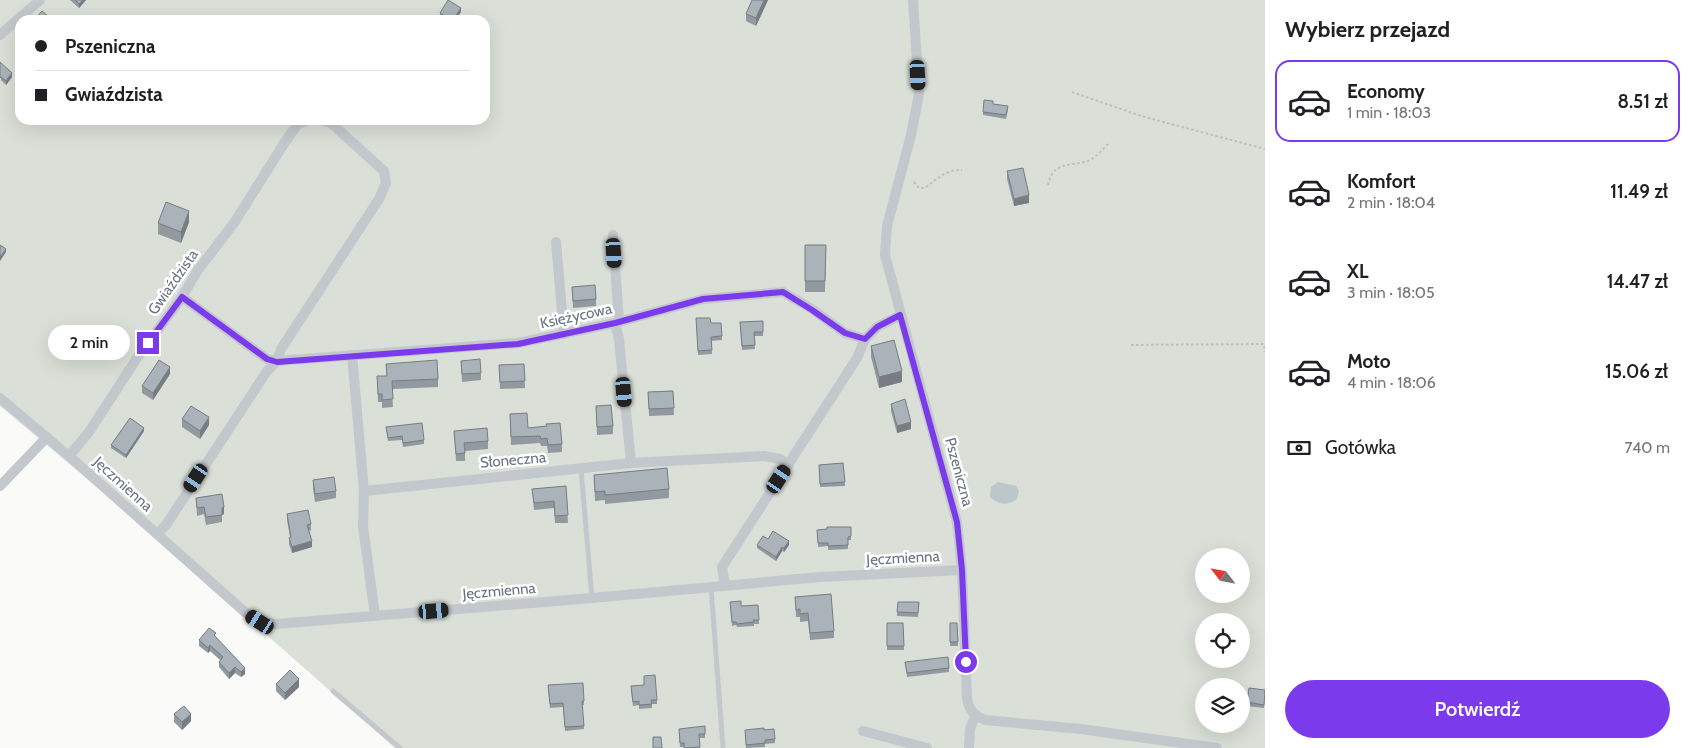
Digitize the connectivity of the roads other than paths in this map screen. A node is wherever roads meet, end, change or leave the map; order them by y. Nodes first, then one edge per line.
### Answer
1 (40, 0) edge
2 (913, 0) edge
3 (23, 15) edge
4 (15, 22) edge
5 (0, 35) edge
6 (299, 125) edge
7 (333, 125) edge
8 (613, 235) dead end
9 (556, 242) dead end
10 (182, 297) junction
11 (900, 315) junction
12 (617, 323) junction
13 (564, 334) junction
14 (865, 339) junction
15 (352, 355) junction
16 (277, 362) junction
17 (0, 398) edge
18 (47, 437) junction
19 (70, 456) junction
20 (631, 463) junction
21 (789, 465) junction
22 (581, 468) junction
23 (0, 486) edge
24 (364, 491) junction
25 (157, 534) junction
26 (962, 570) junction
27 (725, 585) junction
28 (711, 587) junction
29 (592, 598) junction
30 (375, 616) junction
31 (333, 691) dead end
32 (975, 716) junction
33 (864, 731) dead end
34 (400, 748) edge
35 (723, 748) edge
36 (927, 748) edge
37 (969, 748) edge
38 (1217, 748) edge

1 - 3 street
2 - 11 street, Pszeniczna
4 - 5 street
6 - 10 street, Gwiaździsta
7 - 16 street
8 - 12 street
9 - 13 street
10 - 16 street
10 - 19 street, Gwiaździsta
11 - 14 street
11 - 26 street, Pszeniczna
12 - 13 street, Księżycowa
12 - 14 street, Księżycowa
12 - 20 street
13 - 15 street, Księżycowa
14 - 21 street
15 - 16 street, Księżycowa
15 - 24 street
16 - 25 street
17 - 18 street, Jęczmienna
18 - 19 street, Jęczmienna
18 - 23 street
19 - 25 street, Jęczmienna
20 - 21 street, Słoneczna
20 - 22 street, Słoneczna
21 - 27 street
22 - 24 street, Słoneczna
22 - 29 lane
24 - 30 street
25 - 30 street, Jęczmienna
26 - 27 street, Jęczmienna
26 - 32 street, Pszeniczna
27 - 28 street, Jęczmienna
28 - 29 street, Jęczmienna
28 - 35 lane
29 - 30 street, Jęczmienna
31 - 34 lane
32 - 37 street
32 - 38 street
33 - 36 street

